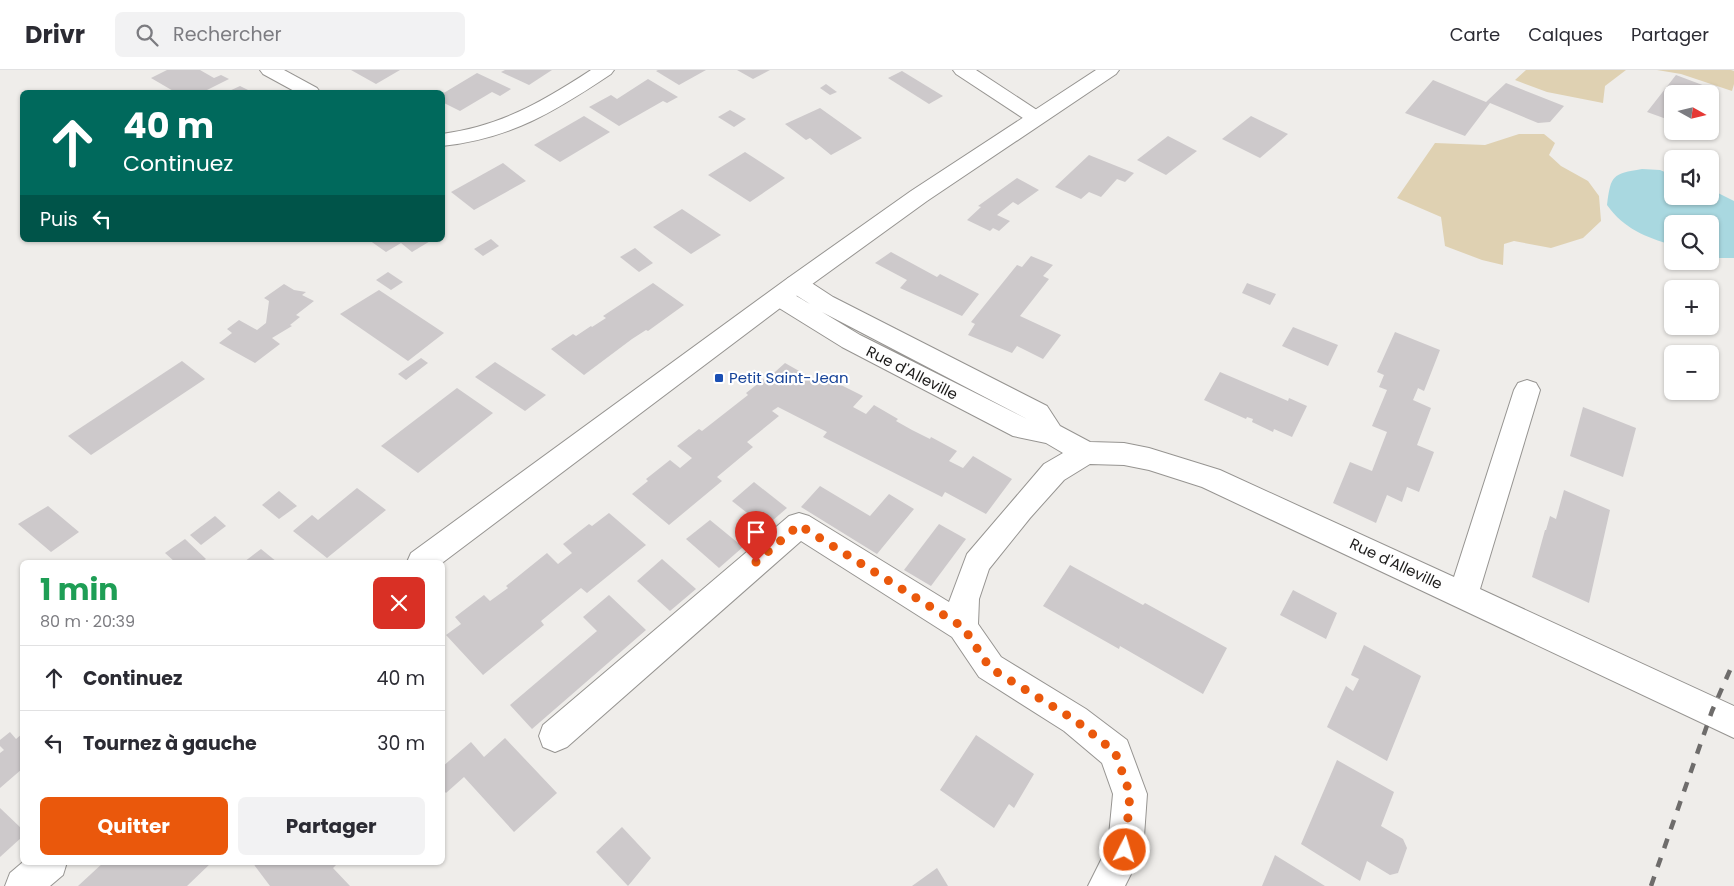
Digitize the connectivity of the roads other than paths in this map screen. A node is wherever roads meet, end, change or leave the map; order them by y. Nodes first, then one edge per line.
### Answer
1 (604, 70) edge
2 (963, 70) edge
3 (1109, 70) edge
4 (281, 72) edge
5 (307, 90) edge
6 (1036, 118) junction
7 (445, 140) edge
8 (787, 291) junction
9 (1527, 390) dead end
10 (1086, 453) junction
11 (424, 560) edge
12 (1463, 595) junction
13 (963, 627) junction
14 (1734, 722) edge
15 (556, 736) dead end
16 (47, 865) edge
17 (23, 886) edge
18 (1106, 886) edge

1 - 7 street
2 - 6 street
3 - 6 street
4 - 5 street
6 - 8 street
8 - 10 street, Rue d'Alleville
8 - 11 street
9 - 12 street
10 - 12 street, Rue d'Alleville
10 - 13 street
12 - 14 street, Rue d'Alleville
13 - 15 street
13 - 18 street
16 - 17 street

